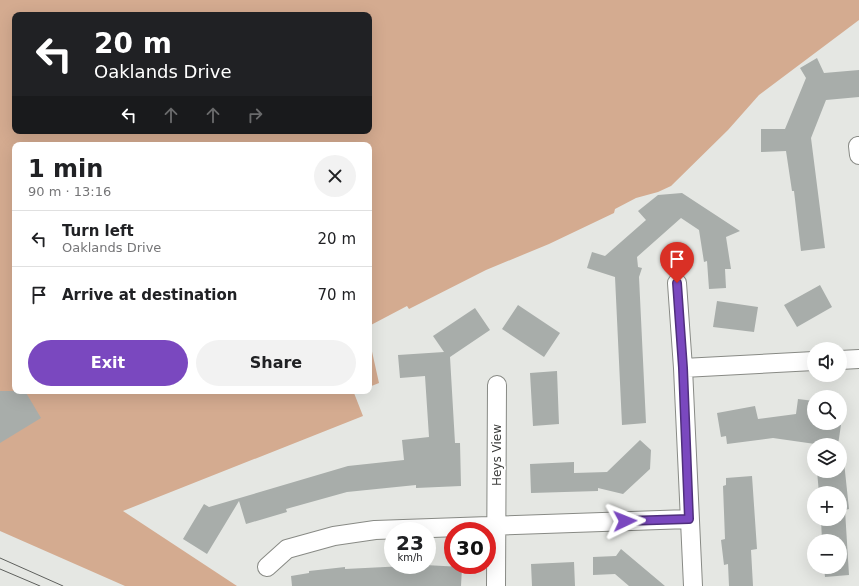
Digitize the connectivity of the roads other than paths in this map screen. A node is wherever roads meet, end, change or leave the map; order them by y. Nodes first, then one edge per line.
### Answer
1 (677, 283) dead end
2 (859, 359) edge
3 (847, 360) edge
4 (807, 361) edge
5 (683, 368) junction
6 (497, 384) dead end
7 (689, 519) junction
8 (498, 526) junction
9 (267, 567) dead end
10 (496, 586) edge
11 (693, 586) edge

1 - 5 street
2 - 3 street
4 - 5 street
5 - 7 street
6 - 8 street, Heys View
7 - 8 street
7 - 11 street
8 - 9 street
8 - 10 street, Heys View

